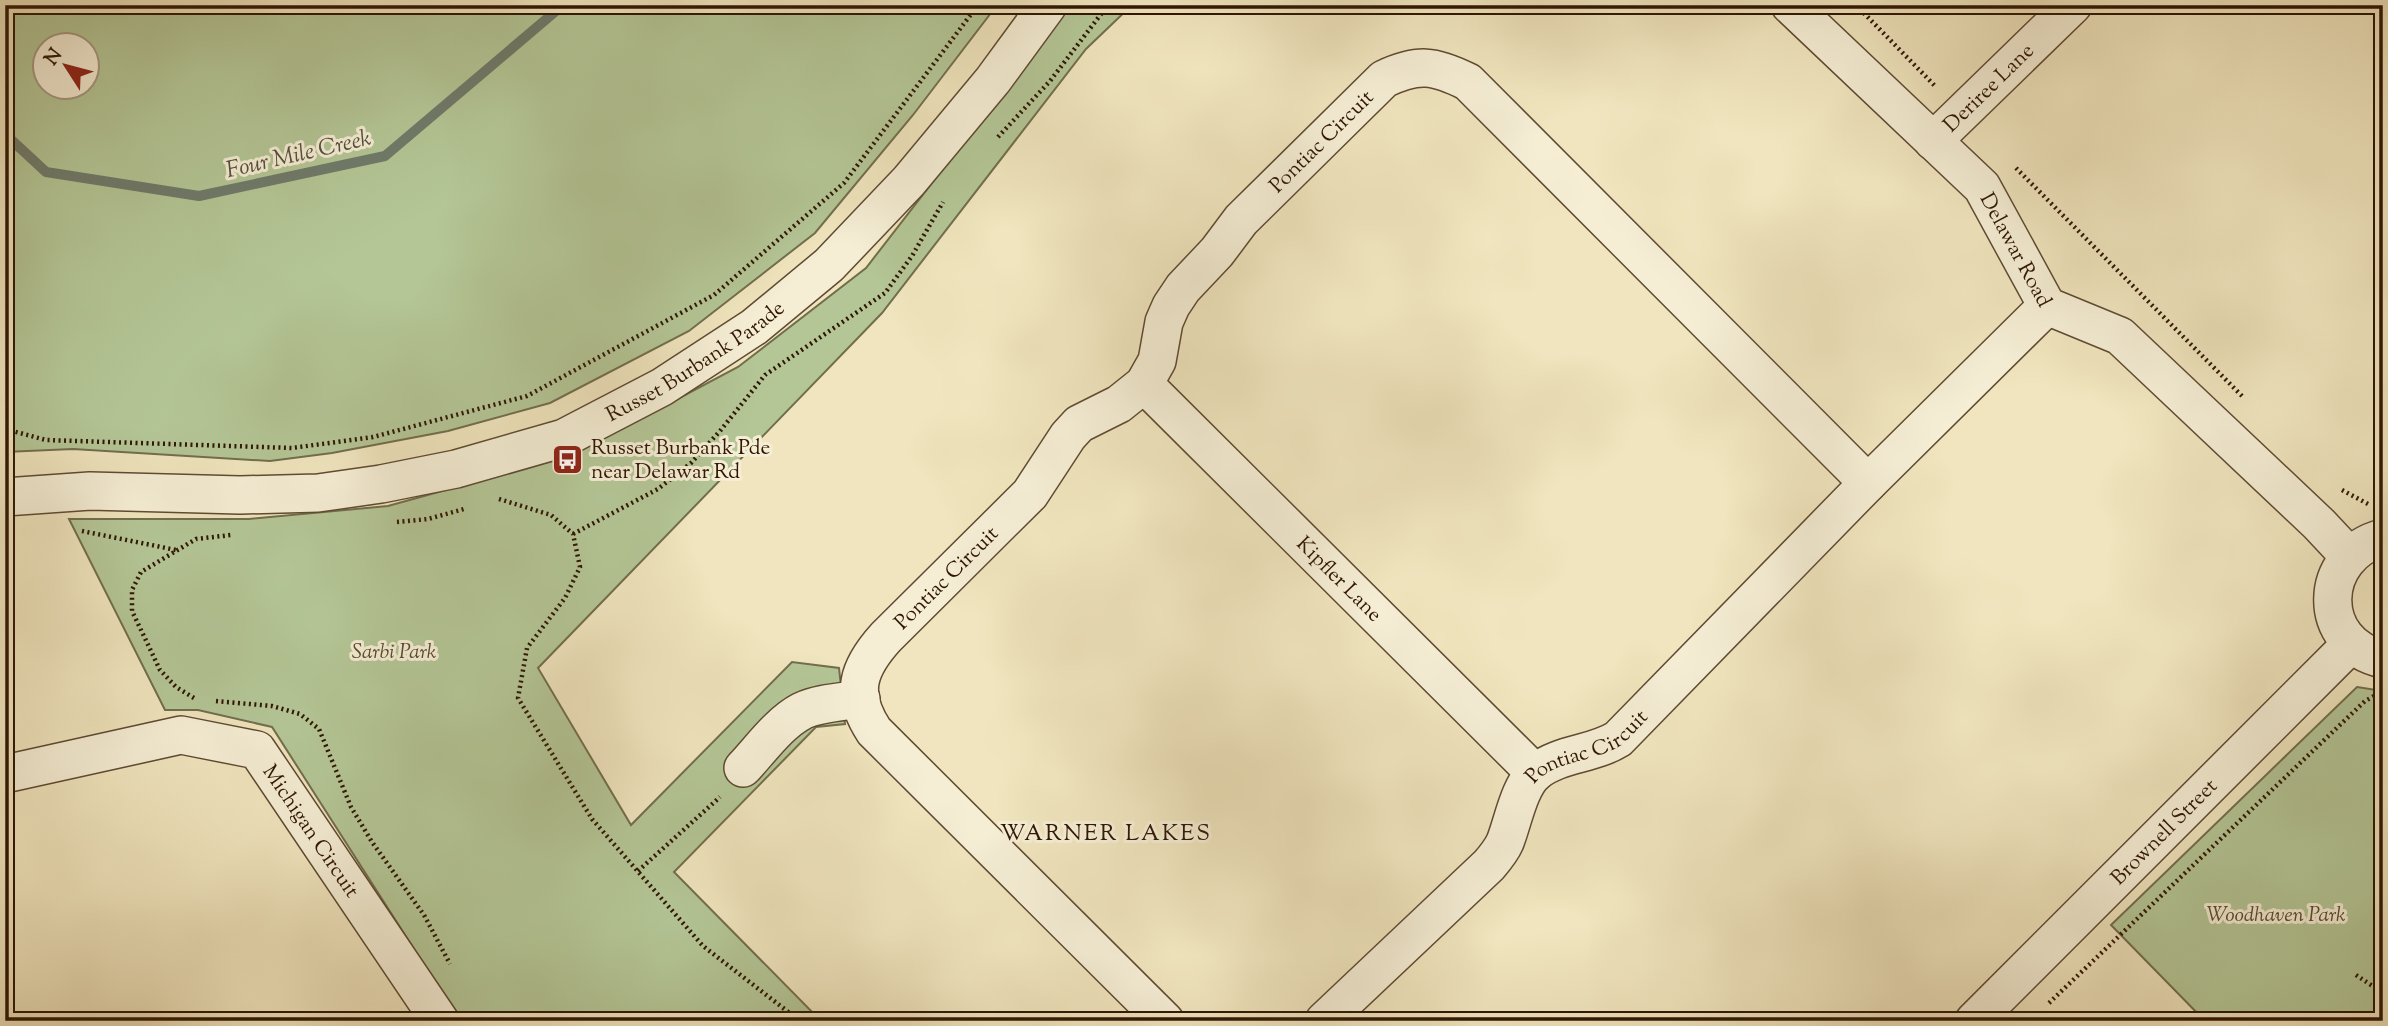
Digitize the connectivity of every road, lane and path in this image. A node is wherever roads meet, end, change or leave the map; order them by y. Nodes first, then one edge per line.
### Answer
1 (978, 5) edge
2 (1048, 5) edge
3 (1790, 5) edge
4 (1856, 5) edge
5 (2073, 5) edge
6 (1962, 113) junction
7 (1933, 141) junction
8 (2011, 162) dead end
9 (2047, 306) junction
10 (1144, 384) junction
11 (2245, 398) dead end
12 (5, 429) edge
13 (1868, 483) junction
14 (2339, 489) dead end
15 (5, 497) edge
16 (489, 501) dead end
17 (465, 508) dead end
18 (2379, 521) edge
19 (388, 523) dead end
20 (73, 529) dead end
21 (234, 535) dead end
22 (178, 550) junction
23 (2349, 556) junction
24 (2367, 651) edge
25 (2383, 693) edge
26 (861, 699) junction
27 (202, 700) dead end
28 (210, 701) dead end
29 (743, 768) joint
30 (1535, 773) junction
31 (5, 774) edge
32 (638, 872) junction
33 (455, 974) dead end
34 (2356, 975) dead end
35 (2383, 993) edge
36 (2041, 1011) dead end
37 (440, 1021) edge
38 (800, 1021) edge
39 (1165, 1021) edge
40 (1324, 1021) edge
41 (1974, 1021) edge

1 - 12 path
2 - 15 street, Russet Burbank Parade
3 - 7 street, Delawar Road
4 - 6 path
5 - 6 street, Deriree Lane
6 - 7 street, Deriree Lane
7 - 9 street, Delawar Road
8 - 11 path
9 - 13 street, Pontiac Circuit
9 - 23 street, Delawar Road
10 - 13 street, Pontiac Circuit
10 - 26 street, Pontiac Circuit
10 - 30 street, Kipfler Lane
13 - 30 street, Pontiac Circuit
14 - 18 path
16 - 32 path
17 - 19 path
18 - 23 street
20 - 22 path
21 - 22 path
22 - 27 path
23 - 24 street
24 - 41 street, Brownell Street
25 - 36 path
26 - 29 street
26 - 39 street, Pontiac Circuit
28 - 33 path
29 - 32 path
30 - 40 street, Pontiac Circuit
31 - 37 street, Michigan Circuit
32 - 38 path
34 - 35 path

